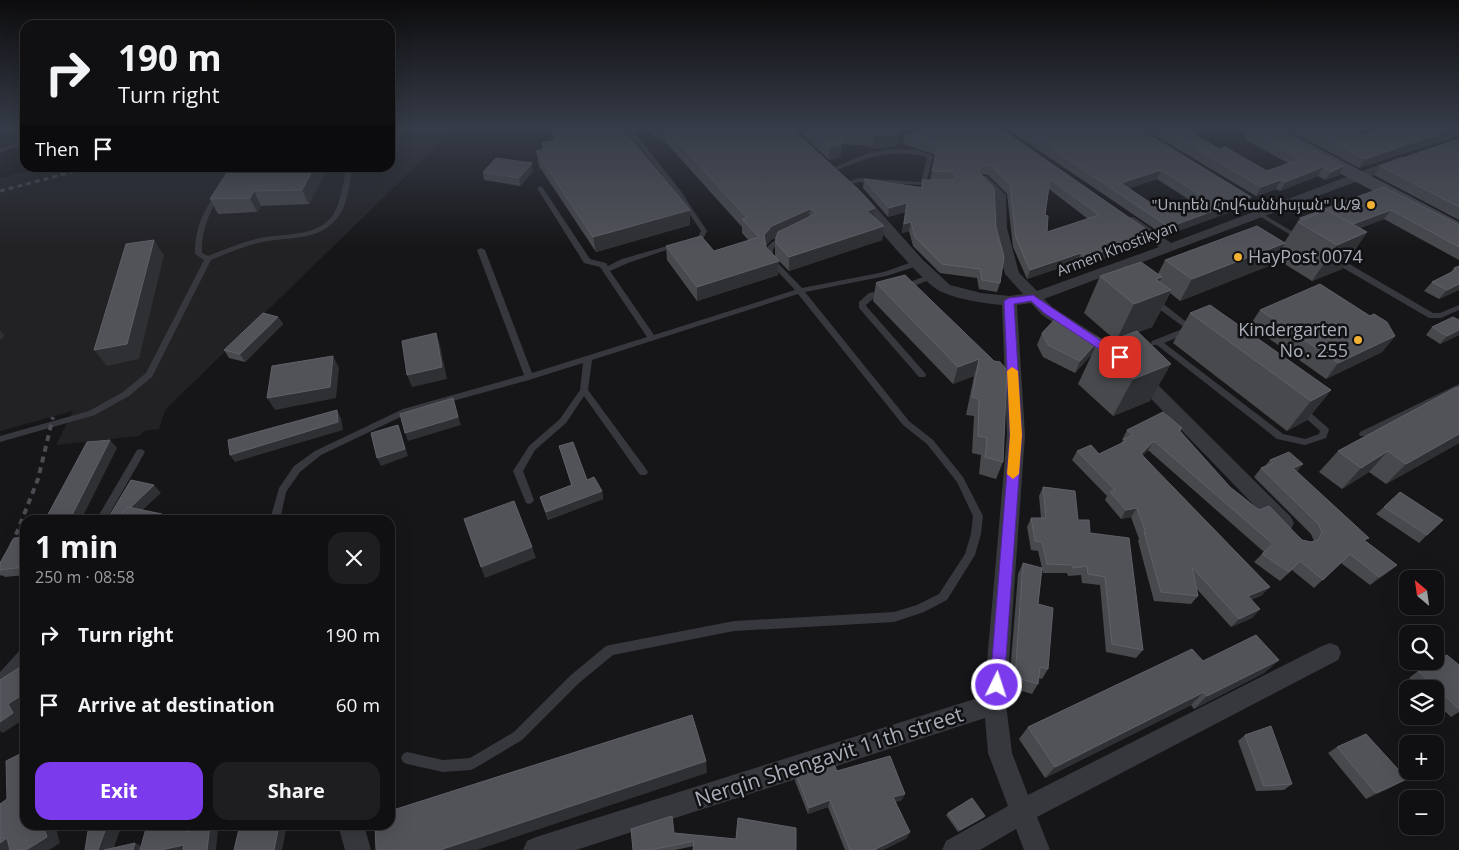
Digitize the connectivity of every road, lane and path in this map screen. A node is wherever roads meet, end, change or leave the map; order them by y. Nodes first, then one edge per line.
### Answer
1 (659, 168) edge
2 (826, 168) edge
3 (838, 168) edge
4 (928, 168) edge
5 (1342, 168) edge
6 (1378, 168) edge
7 (830, 171) junction
8 (349, 172) edge
9 (1356, 175) junction
10 (983, 178) edge
11 (847, 183) junction
12 (924, 184) junction
13 (932, 184) edge
14 (540, 188) dead end
15 (220, 190) edge
16 (1249, 200) edge
17 (1262, 212) junction
18 (1121, 215) edge
19 (1459, 230) edge
20 (796, 233) edge
21 (1310, 244) edge
22 (1168, 247) junction
23 (481, 250) dead end
24 (1327, 254) edge
25 (208, 260) junction
26 (918, 263) junction
27 (606, 270) junction
28 (932, 277) junction
29 (898, 289) edge
30 (800, 291) junction
31 (889, 291) edge
32 (1143, 294) edge
33 (1033, 298) junction
34 (1009, 301) junction
35 (1459, 307) edge
36 (1192, 329) junction
37 (1199, 335) edge
38 (652, 338) junction
39 (1154, 344) joint
40 (588, 358) junction
41 (922, 375) dead end
42 (529, 377) junction
43 (1459, 388) edge
44 (584, 390) junction
45 (1293, 403) edge
46 (1363, 434) dead end
47 (0, 439) edge
48 (140, 452) dead end
49 (643, 472) dead end
50 (529, 500) dead end
51 (104, 515) edge
52 (276, 515) edge
53 (1295, 535) edge
54 (1330, 653) dead end
55 (20, 658) edge
56 (0, 680) edge
57 (996, 704) junction
58 (407, 758) dead end
59 (1024, 810) junction
60 (352, 830) edge
61 (358, 850) edge
62 (536, 850) edge
63 (955, 850) edge
64 (1038, 850) edge

1 - 27 lane
2 - 7 street, Armen Khostikyan
3 - 7 lane
4 - 12 lane
5 - 9 street
6 - 9 street, Armen Khostikyan
7 - 11 street, Armen Khostikyan
8 - 25 lane
9 - 17 street, Armen Khostikyan
9 - 19 street
10 - 33 street
11 - 12 lane
11 - 26 street, Armen Khostikyan
12 - 13 lane
14 - 27 lane
15 - 25 lane
16 - 17 street
17 - 21 lane
17 - 22 street, Armen Khostikyan
18 - 22 street
20 - 30 lane
22 - 33 street, Armen Khostikyan
23 - 42 lane
24 - 35 lane
25 - 47 lane
26 - 28 street, Armen Khostikyan
26 - 30 lane
27 - 38 lane
28 - 29 lane
28 - 34 street, Armen Khostikyan
30 - 38 lane
30 - 58 lane
31 - 41 lane
32 - 36 lane
33 - 34 street, Armen Khostikyan
33 - 53 street
34 - 57 street
36 - 37 lane
36 - 39 lane
38 - 40 lane
39 - 45 lane
40 - 42 lane
40 - 44 lane
42 - 52 lane
43 - 46 lane
44 - 49 lane
44 - 50 lane
48 - 51 lane
54 - 59 street
55 - 56 lane
57 - 59 street
57 - 62 street, Nerqin Shengavit 11th street
59 - 63 street
59 - 64 street
60 - 61 street

